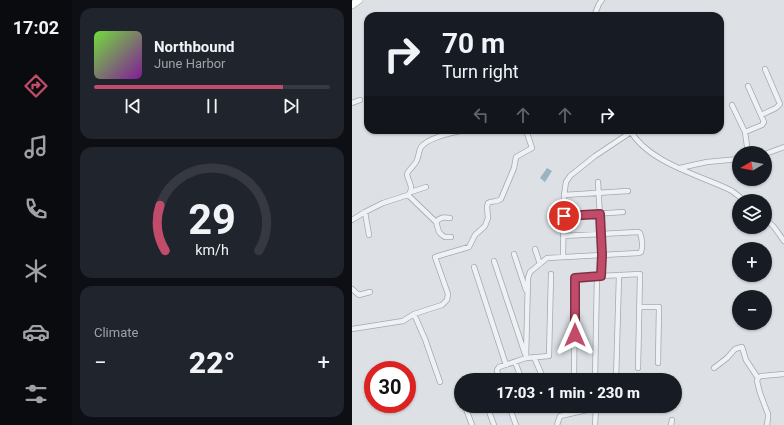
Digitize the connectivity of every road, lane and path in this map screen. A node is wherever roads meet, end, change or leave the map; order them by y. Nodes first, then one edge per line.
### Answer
1 (359, 0) edge
2 (602, 0) edge
3 (352, 5) edge
4 (596, 12) edge
5 (765, 69) dead end
6 (748, 86) dead end
7 (360, 100) dead end
8 (352, 103) edge
9 (732, 105) dead end
10 (761, 115) junction
11 (745, 132) junction
12 (450, 134) edge
13 (527, 134) edge
14 (627, 134) edge
15 (633, 134) edge
16 (747, 146) edge
17 (784, 147) edge
18 (772, 151) edge
19 (732, 160) edge
20 (680, 168) junction
21 (598, 182) dead end
22 (426, 187) dead end
23 (628, 191) dead end
24 (410, 193) junction
25 (599, 193) junction
26 (735, 194) edge
27 (564, 195) junction
28 (365, 212) junction
29 (624, 212) dead end
30 (600, 214) junction
31 (564, 216) junction
32 (450, 218) dead end
33 (352, 220) edge
34 (436, 222) junction
35 (772, 225) edge
36 (601, 234) junction
37 (369, 235) dead end
38 (563, 236) junction
39 (451, 237) dead end
40 (784, 241) edge
41 (535, 249) dead end
42 (514, 254) dead end
43 (602, 255) junction
44 (563, 257) junction
45 (494, 261) dead end
46 (540, 264) junction
47 (474, 267) dead end
48 (551, 274) dead end
49 (619, 275) junction
50 (599, 276) junction
51 (352, 289) edge
52 (370, 292) dead end
53 (528, 294) junction
54 (640, 307) junction
55 (414, 314) junction
56 (352, 329) edge
57 (534, 357) junction
58 (526, 358) junction
59 (515, 362) junction
60 (658, 363) dead end
61 (506, 365) junction
62 (638, 368) dead end
63 (714, 368) dead end
64 (498, 373) edge
65 (519, 373) edge
66 (541, 373) edge
67 (574, 373) edge
68 (595, 373) edge
69 (616, 373) edge
70 (784, 374) edge
71 (758, 378) junction
72 (440, 382) dead end
73 (468, 413) edge
74 (490, 413) edge
75 (512, 413) edge
76 (472, 425) edge
77 (494, 425) edge
78 (516, 425) edge
79 (557, 425) edge
80 (595, 425) edge
81 (767, 425) edge

1 - 3 main road
2 - 4 street
5 - 10 street
6 - 10 street
7 - 8 street
9 - 11 street
10 - 11 street
11 - 16 street
12 - 24 street
13 - 55 street
14 - 27 street
15 - 20 street
17 - 18 street
19 - 20 street
20 - 26 street
21 - 25 street
22 - 24 street
23 - 25 street
24 - 28 street
24 - 34 street
25 - 27 street
25 - 30 street
27 - 31 street
28 - 33 street
28 - 37 street
29 - 30 street
30 - 31 street
30 - 36 street
31 - 38 street
32 - 34 street
34 - 39 street
35 - 40 street
36 - 38 street
36 - 43 street
36 - 43 street
38 - 44 street
41 - 46 street
42 - 53 street
43 - 44 street
43 - 50 street
44 - 46 street
45 - 58 street
46 - 53 street
47 - 61 street
48 - 57 street
49 - 50 street
49 - 54 street
49 - 69 street
50 - 67 street
50 - 68 street
51 - 52 street
53 - 58 street
54 - 60 street
54 - 62 street
55 - 56 street
55 - 72 street
57 - 58 street
57 - 66 street
58 - 59 street
59 - 61 street
59 - 65 street
61 - 64 street
63 - 71 street
70 - 71 street
71 - 81 street
73 - 76 street
74 - 77 street
75 - 78 street
79 - 80 street

